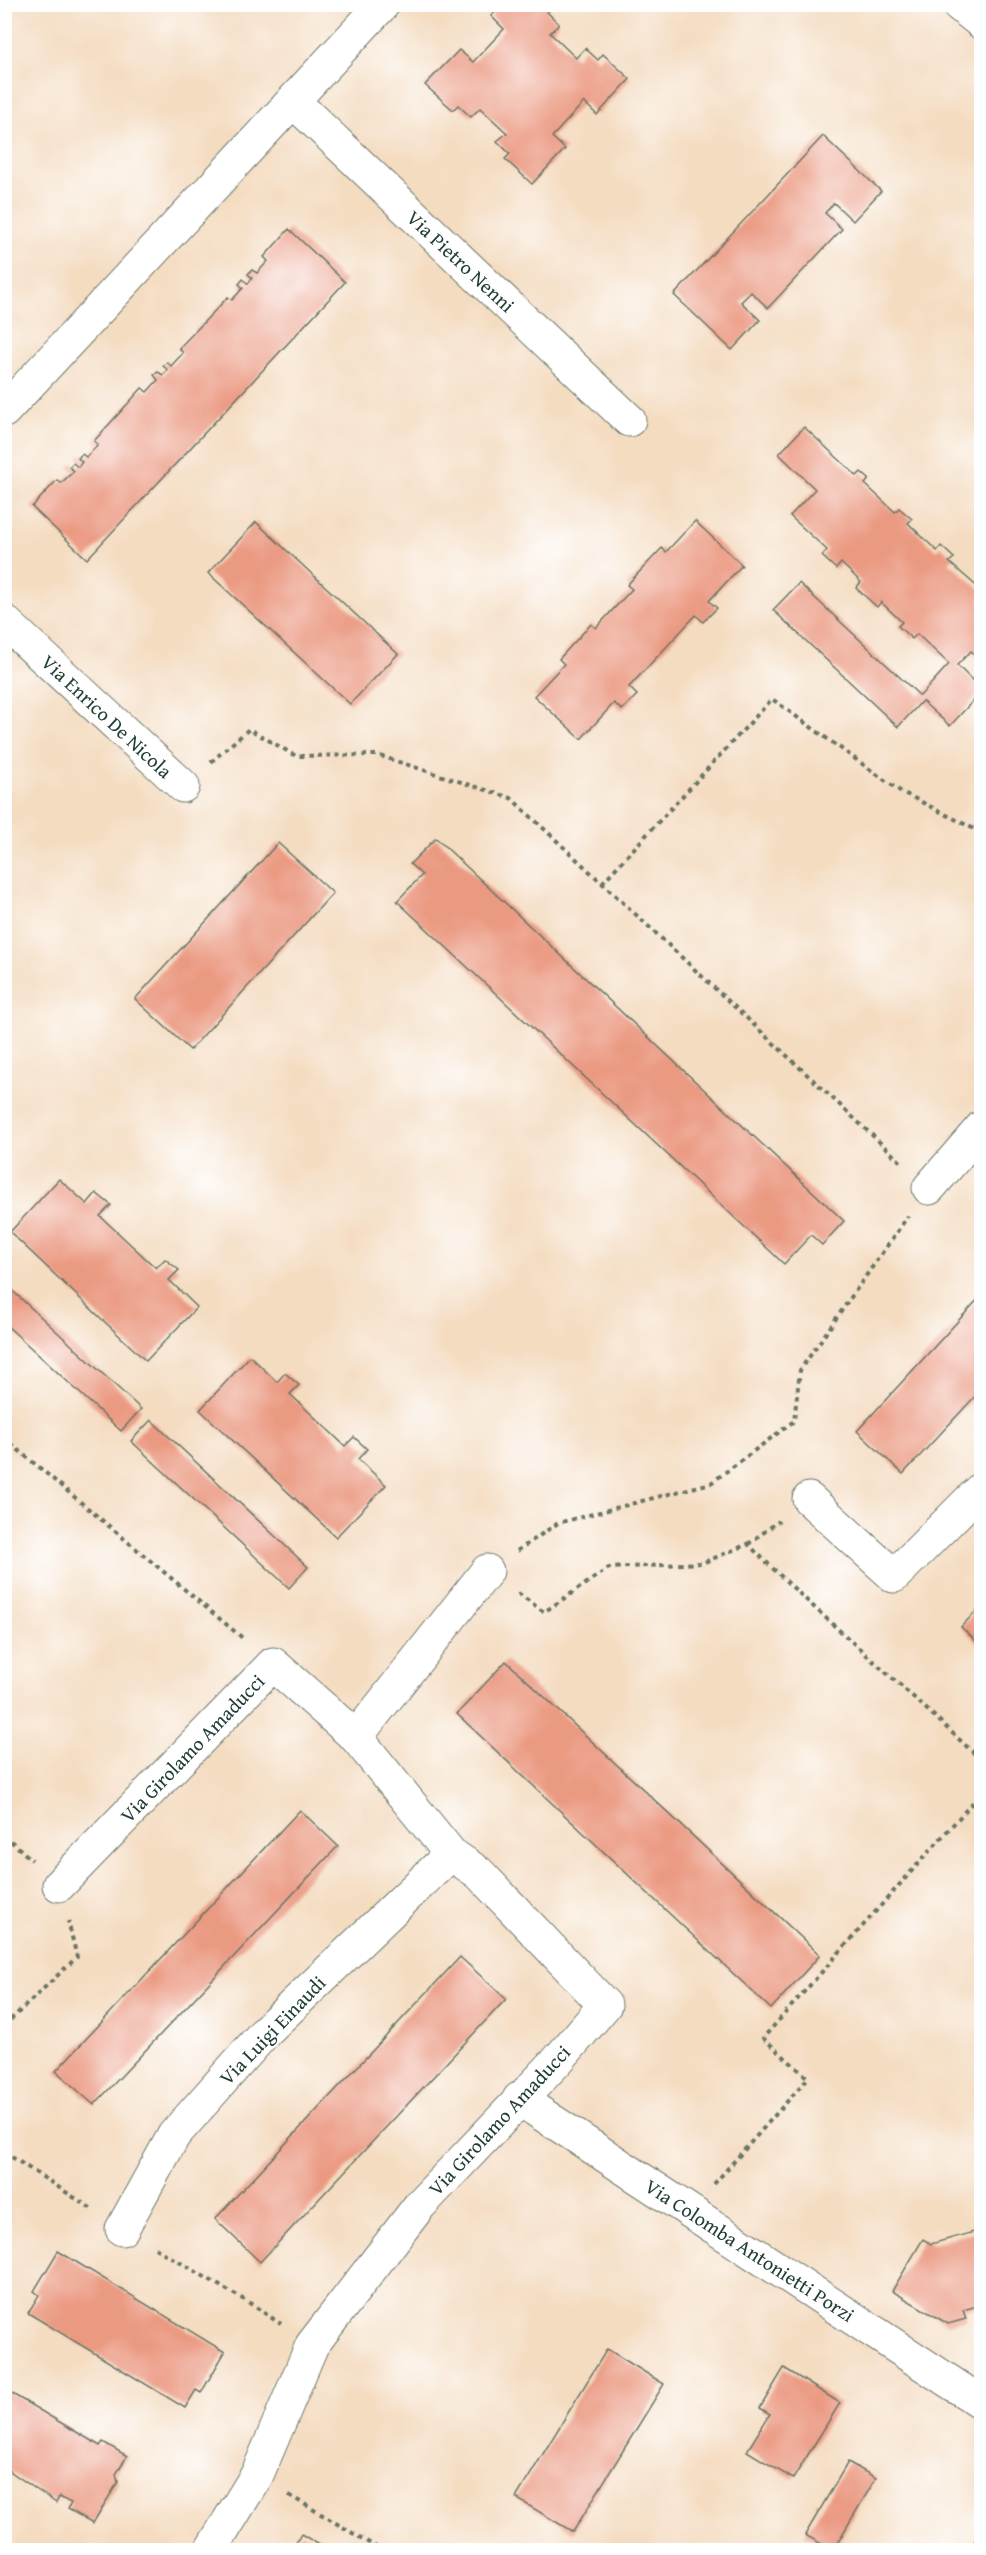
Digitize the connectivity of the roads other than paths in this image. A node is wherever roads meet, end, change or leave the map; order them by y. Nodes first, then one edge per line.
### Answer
1 (383, 4) edge
2 (958, 4) edge
3 (981, 23) edge
4 (293, 101) junction
5 (4, 411) edge
6 (629, 420) dead end
7 (4, 621) edge
8 (183, 786) road end
9 (981, 1127) edge
10 (929, 1188) road end
11 (981, 1488) edge
12 (809, 1499) dead end
13 (487, 1571) road end
14 (356, 1737) junction
15 (451, 1854) junction
16 (58, 1885) road end
17 (519, 2099) junction
18 (122, 2229) road end
19 (981, 2403) edge
20 (211, 2550) edge

1 - 4 street
2 - 3 street
4 - 5 street
4 - 6 street, Via Pietro Nenni
7 - 8 street, Via Enrico De Nicola
9 - 10 street
11 - 12 street
13 - 14 street
14 - 15 street, Via Girolamo Amaducci
14 - 16 street, Via Girolamo Amaducci
15 - 17 street, Via Girolamo Amaducci
15 - 18 street, Via Luigi Einaudi
17 - 19 street, Via Colomba Antonietti Porzi
17 - 20 street, Via Girolamo Amaducci

